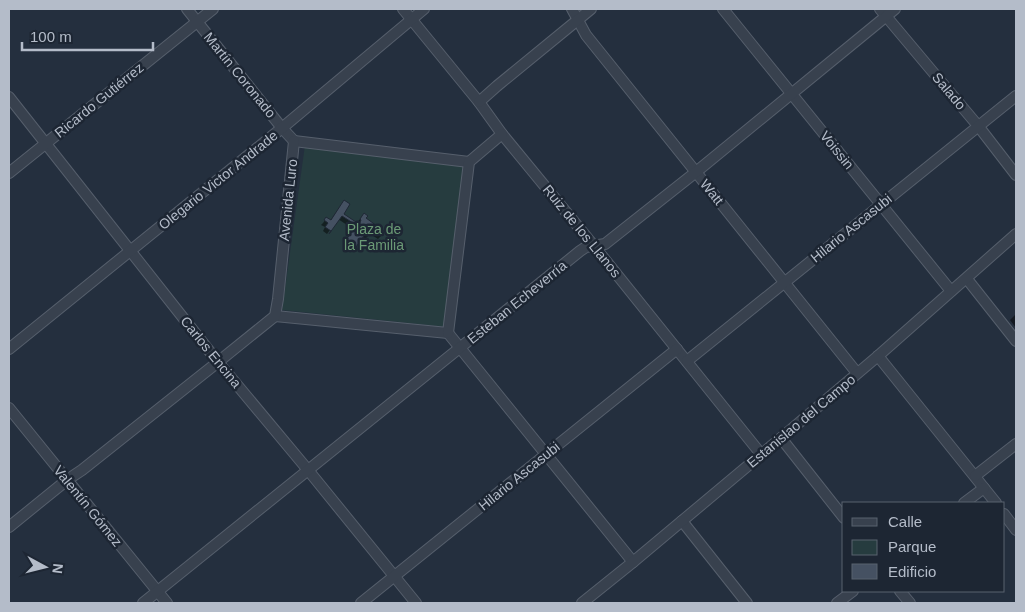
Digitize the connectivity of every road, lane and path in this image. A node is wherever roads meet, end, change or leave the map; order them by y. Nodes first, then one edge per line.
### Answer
1 (187, 9) edge
2 (213, 9) edge
3 (403, 9) edge
4 (424, 9) edge
5 (572, 9) edge
6 (591, 9) edge
7 (723, 9) edge
8 (896, 9) edge
9 (883, 12) edge
10 (412, 20) junction
11 (578, 20) junction
12 (197, 22) junction
13 (791, 93) junction
14 (1016, 96) edge
15 (9, 98) edge
16 (479, 102) junction
17 (979, 126) junction
18 (282, 128) junction
19 (502, 134) junction
20 (294, 141) junction
21 (45, 144) junction
22 (469, 162) junction
23 (696, 172) junction
24 (9, 173) edge
25 (1016, 175) edge
26 (880, 205) junction
27 (1016, 234) edge
28 (594, 246) junction
29 (131, 251) junction
30 (966, 278) junction
31 (784, 282) junction
32 (952, 291) junction
33 (275, 316) junction
34 (448, 333) junction
35 (1016, 341) edge
36 (460, 348) junction
37 (9, 349) edge
38 (677, 349) junction
39 (878, 356) junction
40 (687, 361) junction
41 (218, 362) junction
42 (857, 373) junction
43 (9, 408) edge
44 (781, 438) junction
45 (1016, 444) edge
46 (546, 454) junction
47 (761, 454) junction
48 (308, 470) junction
49 (975, 476) junction
50 (67, 480) junction
51 (984, 488) junction
52 (965, 502) edge
53 (995, 502) edge
54 (842, 515) edge
55 (1005, 515) edge
56 (682, 521) junction
57 (9, 527) edge
58 (1016, 530) edge
59 (632, 562) junction
60 (394, 577) junction
61 (158, 592) junction
62 (853, 592) edge
63 (901, 592) edge
64 (143, 603) edge
65 (167, 603) edge
66 (361, 603) edge
67 (416, 603) edge
68 (584, 603) edge
69 (747, 603) edge
70 (838, 603) edge
71 (910, 603) edge

1 - 12 street, Martín Coronado
2 - 12 street, Ricardo Gutiérrez
3 - 10 street, Ruiz de los Llanos
4 - 10 street, Olegario Victor Andrade
5 - 11 street, Watt
6 - 11 street
7 - 13 street, Voissin
8 - 9 street, Esteban Echeverría
9 - 13 street, Esteban Echeverría
9 - 17 street, Salado
10 - 16 street, Ruiz de los Llanos
10 - 18 street, Olegario Victor Andrade
11 - 16 street
11 - 23 street, Watt
12 - 18 street, Martín Coronado
12 - 21 street, Ricardo Gutiérrez
13 - 23 street, Esteban Echeverría
13 - 26 street, Voissin
14 - 17 street, Hilario Ascasubi
15 - 21 street, Carlos Encina
16 - 19 street, Ruiz de los Llanos
17 - 25 street, Salado
17 - 26 street, Hilario Ascasubi
18 - 20 street, Martín Coronado
18 - 29 street, Olegario Victor Andrade
19 - 22 street
19 - 28 street, Ruiz de los Llanos
20 - 22 street, Avenida Luro
20 - 33 street, Avenida Luro
21 - 24 street, Ricardo Gutiérrez
21 - 29 street, Carlos Encina
22 - 34 street
23 - 28 street, Esteban Echeverría
23 - 31 street, Watt
26 - 31 street, Hilario Ascasubi
26 - 32 street, Voissin
27 - 30 street, Estanislao del Campo
28 - 36 street, Esteban Echeverría
28 - 38 street, Ruiz de los Llanos
29 - 37 street, Olegario Victor Andrade
29 - 41 street, Carlos Encina
30 - 32 street, Estanislao del Campo
30 - 35 street
31 - 40 street, Hilario Ascasubi
31 - 42 street, Watt
32 - 39 street, Estanislao del Campo
33 - 34 street
33 - 41 street
34 - 36 street
36 - 46 street
36 - 48 street, Esteban Echeverría
38 - 40 street, Ruiz de los Llanos
38 - 46 street, Hilario Ascasubi
39 - 42 street, Estanislao del Campo
39 - 49 street
40 - 47 street, Ruiz de los Llanos
41 - 48 street, Carlos Encina
41 - 50 street
42 - 44 street, Estanislao del Campo
43 - 50 street, Valentín Gómez
44 - 47 street, Estanislao del Campo
44 - 54 street
45 - 49 street
46 - 59 street
46 - 60 street, Hilario Ascasubi
47 - 56 street, Estanislao del Campo
48 - 60 street, Carlos Encina
48 - 61 street, Esteban Echeverría
49 - 51 street
50 - 57 street
50 - 61 street, Valentín Gómez
51 - 52 street
51 - 53 street
55 - 58 street
56 - 59 street, Estanislao del Campo
56 - 69 street
59 - 68 street, Estanislao del Campo
60 - 66 street, Hilario Ascasubi
60 - 67 street, Carlos Encina
61 - 64 street, Esteban Echeverría
61 - 65 street, Valentín Gómez
62 - 70 street
63 - 71 street

